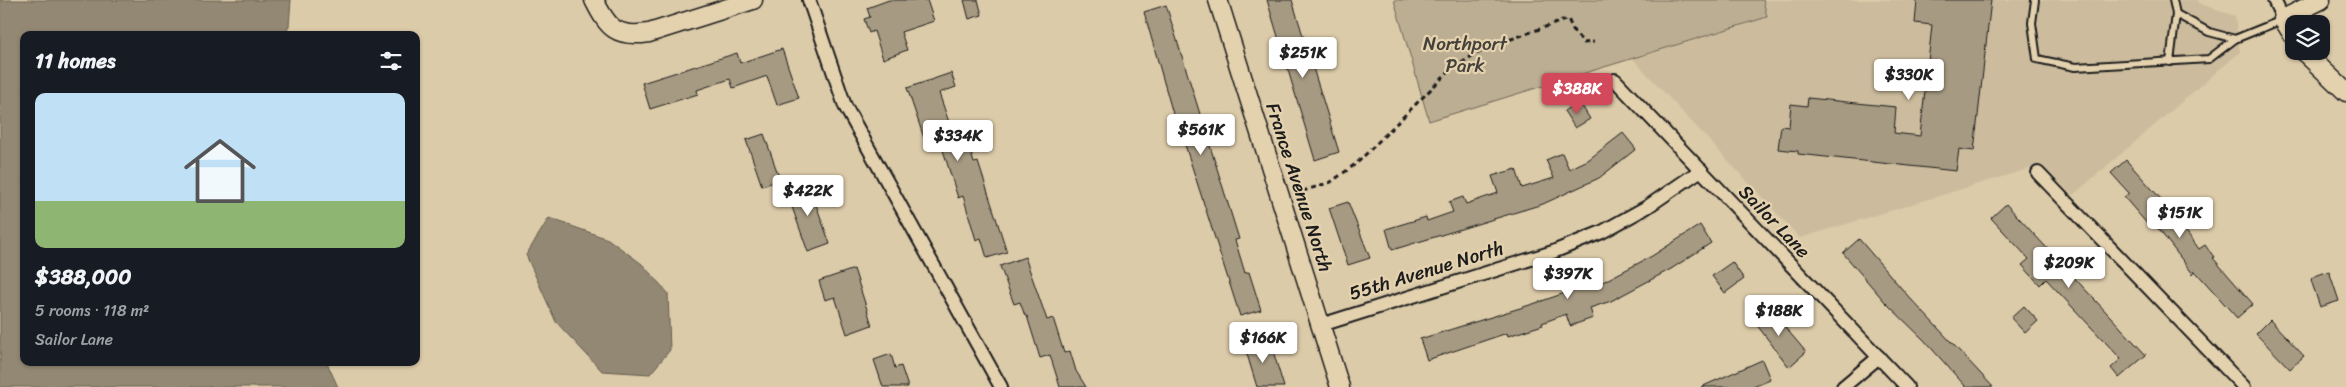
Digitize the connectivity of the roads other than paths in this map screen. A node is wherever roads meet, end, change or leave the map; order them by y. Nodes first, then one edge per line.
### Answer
1 (594, 0) edge
2 (753, 0) edge
3 (809, 0) edge
4 (1218, 0) edge
5 (2035, 0) edge
6 (2173, 0) edge
7 (2274, 0) edge
8 (2321, 0) edge
9 (2176, 14) junction
10 (2283, 19) junction
11 (2285, 22) edge
12 (2235, 39) junction
13 (2313, 60) edge
14 (2170, 62) junction
15 (1615, 80) dead end
16 (2346, 92) edge
17 (1701, 170) junction
18 (2038, 173) dead end
19 (1321, 325) junction
20 (1879, 357) junction
21 (1001, 387) edge
22 (1340, 387) edge
23 (1843, 387) edge
24 (1907, 387) edge
25 (2244, 387) edge

1 - 2 street
3 - 21 street
4 - 19 street, France Avenue North
5 - 14 lane
6 - 9 lane
7 - 10 street
8 - 10 street
9 - 12 lane
9 - 14 lane
10 - 11 street
10 - 12 lane
12 - 14 lane
13 - 16 street
15 - 17 street, Sailor Lane
17 - 19 street, 55th Avenue North
17 - 20 street, Sailor Lane
18 - 25 street
19 - 22 street, France Avenue North
20 - 23 street
20 - 24 street, Sailor Lane

